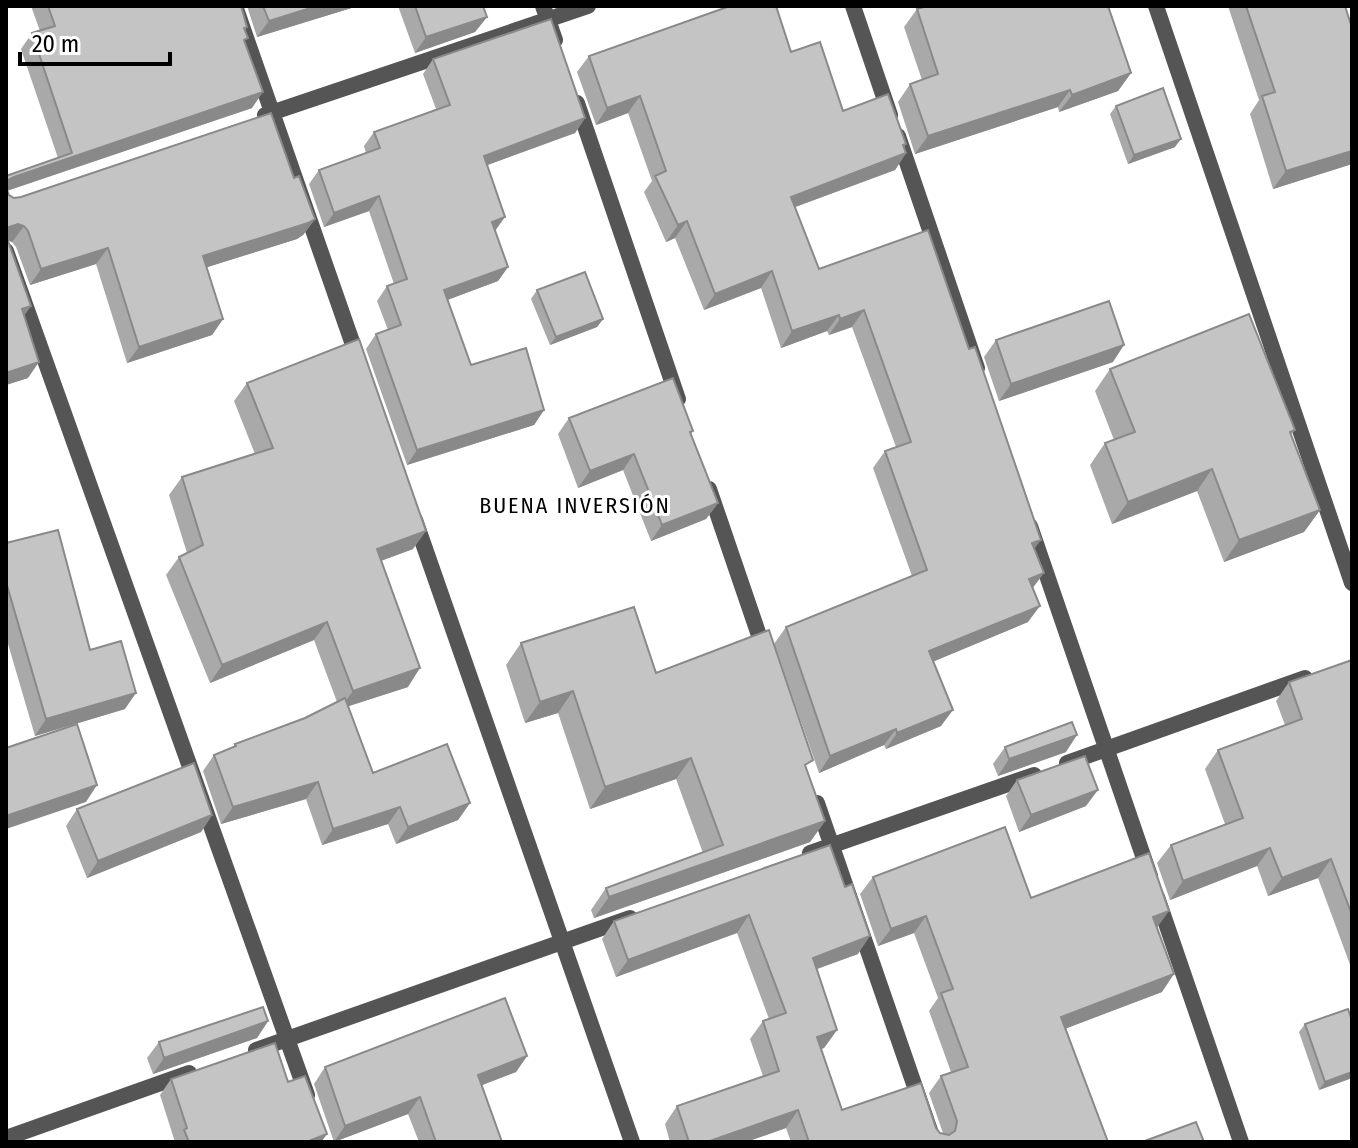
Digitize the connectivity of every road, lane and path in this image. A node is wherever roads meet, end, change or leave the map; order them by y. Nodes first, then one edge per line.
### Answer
1 (235, 6) edge
2 (588, 6) edge
3 (853, 6) edge
4 (1156, 6) edge
5 (546, 13) edge
6 (558, 49) edge
7 (574, 95) edge
8 (272, 112) junction
9 (243, 122) edge
10 (6, 251) edge
11 (362, 369) edge
12 (980, 378) edge
13 (682, 410) edge
14 (703, 470) edge
15 (409, 505) edge
16 (1025, 511) edge
17 (1352, 583) edge
18 (770, 665) edge
19 (1323, 672) edge
20 (1106, 749) junction
21 (811, 786) edge
22 (832, 846) junction
23 (802, 856) edge
24 (652, 910) edge
25 (562, 942) junction
26 (287, 1039) junction
27 (242, 1055) edge
28 (198, 1070) edge
29 (313, 1113) edge
30 (6, 1138) edge
31 (632, 1142) edge
32 (934, 1142) edge
33 (1241, 1142) edge

1 - 8 street
2 - 5 street
3 - 12 street
4 - 17 street
5 - 6 street
5 - 8 street
7 - 13 street
8 - 9 street
8 - 11 street
10 - 26 street
14 - 18 street
15 - 25 street
16 - 20 street
19 - 20 street
20 - 22 street
20 - 33 street
21 - 22 street
22 - 23 street
22 - 32 street
24 - 25 street
25 - 26 street
25 - 31 street
26 - 27 street
26 - 29 street
28 - 30 street

